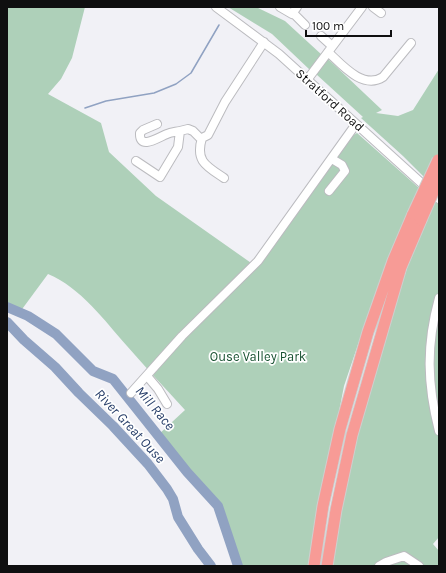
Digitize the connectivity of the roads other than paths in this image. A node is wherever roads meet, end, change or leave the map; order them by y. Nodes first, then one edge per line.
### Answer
1 (216, 7) edge
2 (280, 7) edge
3 (362, 7) edge
4 (373, 7) edge
5 (295, 10) edge
6 (380, 13) dead end
7 (305, 25) dead end
8 (321, 36) dead end
9 (264, 42) junction
10 (411, 43) dead end
11 (330, 49) junction
12 (308, 80) junction
13 (157, 124) dead end
14 (356, 124) junction
15 (180, 131) junction
16 (202, 138) junction
17 (332, 158) junction
18 (438, 158) edge
19 (136, 161) dead end
20 (224, 178) dead end
21 (439, 179) edge
22 (329, 191) dead end
23 (439, 199) edge
24 (417, 217) junction
25 (439, 298) edge
26 (146, 376) junction
27 (131, 393) dead end
28 (167, 404) dead end
29 (439, 431) edge
30 (314, 566) edge
31 (327, 566) edge
32 (379, 566) edge
33 (419, 566) edge

1 - 9 street, Stratford Road
2 - 5 street
3 - 11 street
4 - 6 street
5 - 7 street
8 - 11 street
9 - 12 street, Stratford Road
9 - 16 street
10 - 11 street
11 - 12 street
12 - 14 street, Stratford Road
13 - 15 street
14 - 17 street
14 - 23 street, Stratford Road
15 - 16 street
15 - 19 street
16 - 20 street
17 - 22 street
17 - 26 street
18 - 24 highway, bridge
21 - 24 highway, bridge
24 - 30 highway
24 - 31 highway
25 - 29 street
26 - 27 street
26 - 28 street
32 - 33 street

